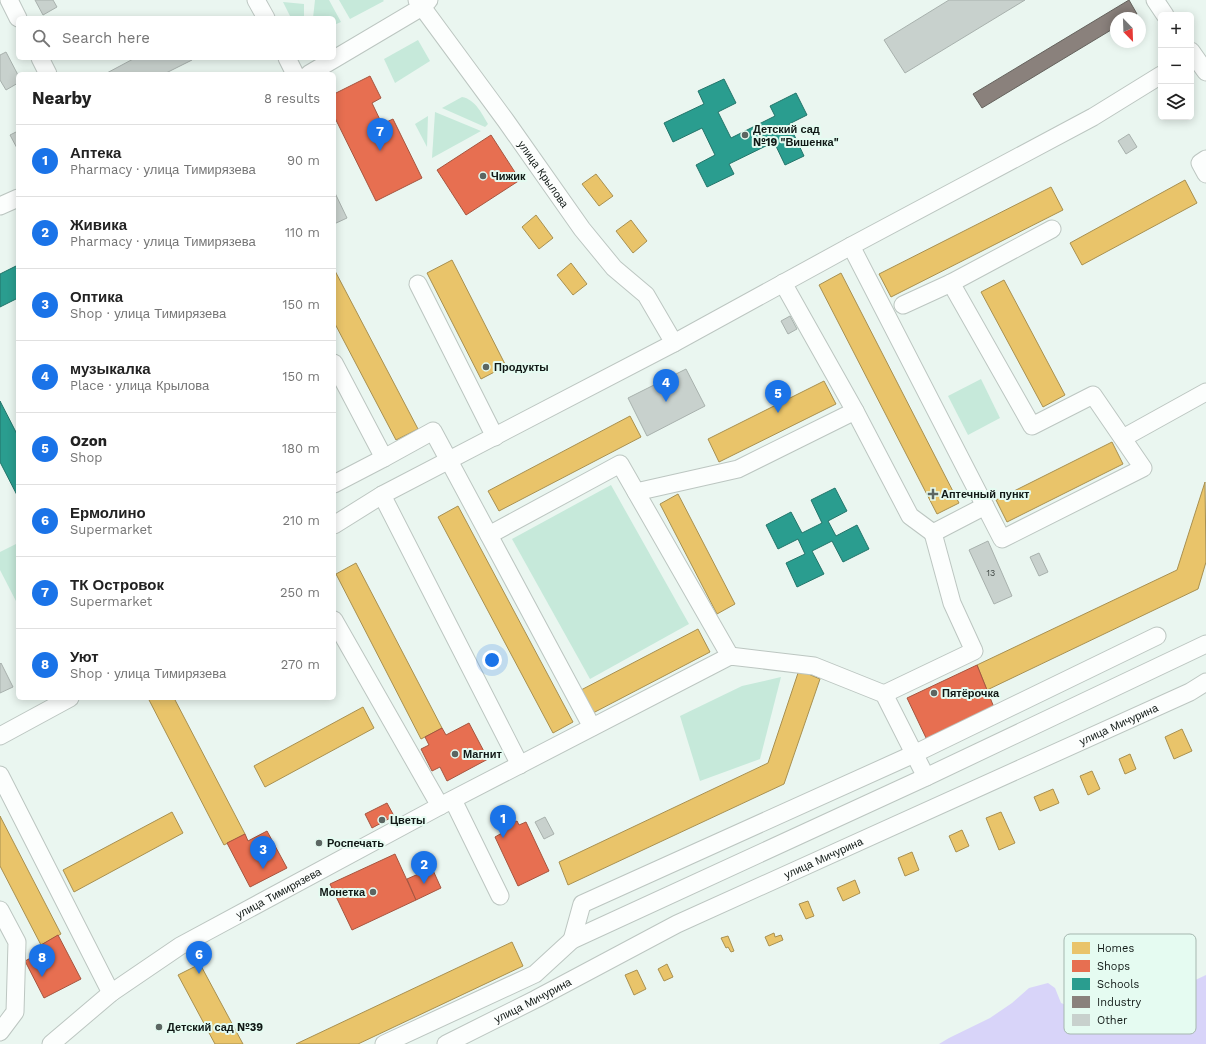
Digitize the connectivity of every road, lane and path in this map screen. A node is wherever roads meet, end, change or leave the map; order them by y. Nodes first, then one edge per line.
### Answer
1 (9, 0) edge
2 (256, 0) edge
3 (1155, 0) edge
4 (423, 2) edge
5 (1163, 12) edge
6 (17, 16) edge
7 (265, 16) edge
8 (336, 57) edge
9 (1194, 57) edge
10 (41, 60) edge
11 (288, 60) edge
12 (331, 60) edge
13 (47, 72) edge
14 (294, 72) edge
15 (312, 72) edge
16 (1206, 72) edge
17 (1158, 77) edge
18 (1206, 159) edge
19 (1206, 174) edge
20 (16, 199) edge
21 (0, 206) edge
22 (1052, 229) dead end
23 (851, 246) junction
24 (783, 283) junction
25 (951, 283) junction
26 (418, 284) dead end
27 (903, 305) dead end
28 (674, 343) junction
29 (336, 367) edge
30 (1206, 392) edge
31 (855, 411) junction
32 (495, 437) junction
33 (1123, 438) junction
34 (384, 458) junction
35 (450, 461) junction
36 (336, 483) edge
37 (636, 492) junction
38 (382, 495) junction
39 (985, 506) junction
40 (336, 524) edge
41 (933, 533) junction
42 (489, 535) junction
43 (336, 623) edge
44 (1157, 636) dead end
45 (1206, 644) edge
46 (730, 656) junction
47 (1206, 682) edge
48 (884, 694) junction
49 (66, 700) edge
50 (592, 727) junction
51 (0, 736) edge
52 (914, 754) junction
53 (520, 765) junction
54 (0, 775) edge
55 (926, 777) junction
56 (447, 803) junction
57 (500, 896) dead end
58 (0, 910) edge
59 (572, 940) junction
60 (111, 993) junction
61 (0, 1032) edge
62 (51, 1044) edge
63 (384, 1044) edge
64 (446, 1044) edge

1 - 6 street
2 - 7 street
3 - 5 street
4 - 8 street
4 - 28 street, улица Крылова
9 - 16 street
10 - 13 street
11 - 14 street
12 - 15 street
17 - 23 street
18 - 19 street
20 - 21 street
22 - 25 street
23 - 24 street
23 - 39 street
24 - 28 street
24 - 31 street
25 - 27 street
25 - 33 street
26 - 32 street
28 - 32 street
29 - 34 street
30 - 33 street
31 - 37 street
31 - 41 street
32 - 35 street
33 - 39 street
34 - 35 street
34 - 36 street
35 - 38 street
35 - 42 street
37 - 42 street
37 - 46 street
38 - 40 street
38 - 53 street
39 - 41 street
41 - 48 street
42 - 50 street
43 - 56 street
44 - 52 street
45 - 55 street
46 - 48 street
46 - 50 street, улица Тимирязева
47 - 64 street, улица Мичурина
48 - 52 street
49 - 51 street
50 - 53 street, улица Тимирязева
52 - 55 street
52 - 59 street
53 - 56 street, улица Тимирязева
54 - 60 street
55 - 59 street
56 - 57 street
56 - 60 street, улица Тимирязева
58 - 61 street
59 - 63 street
60 - 62 street, улица Тимирязева

